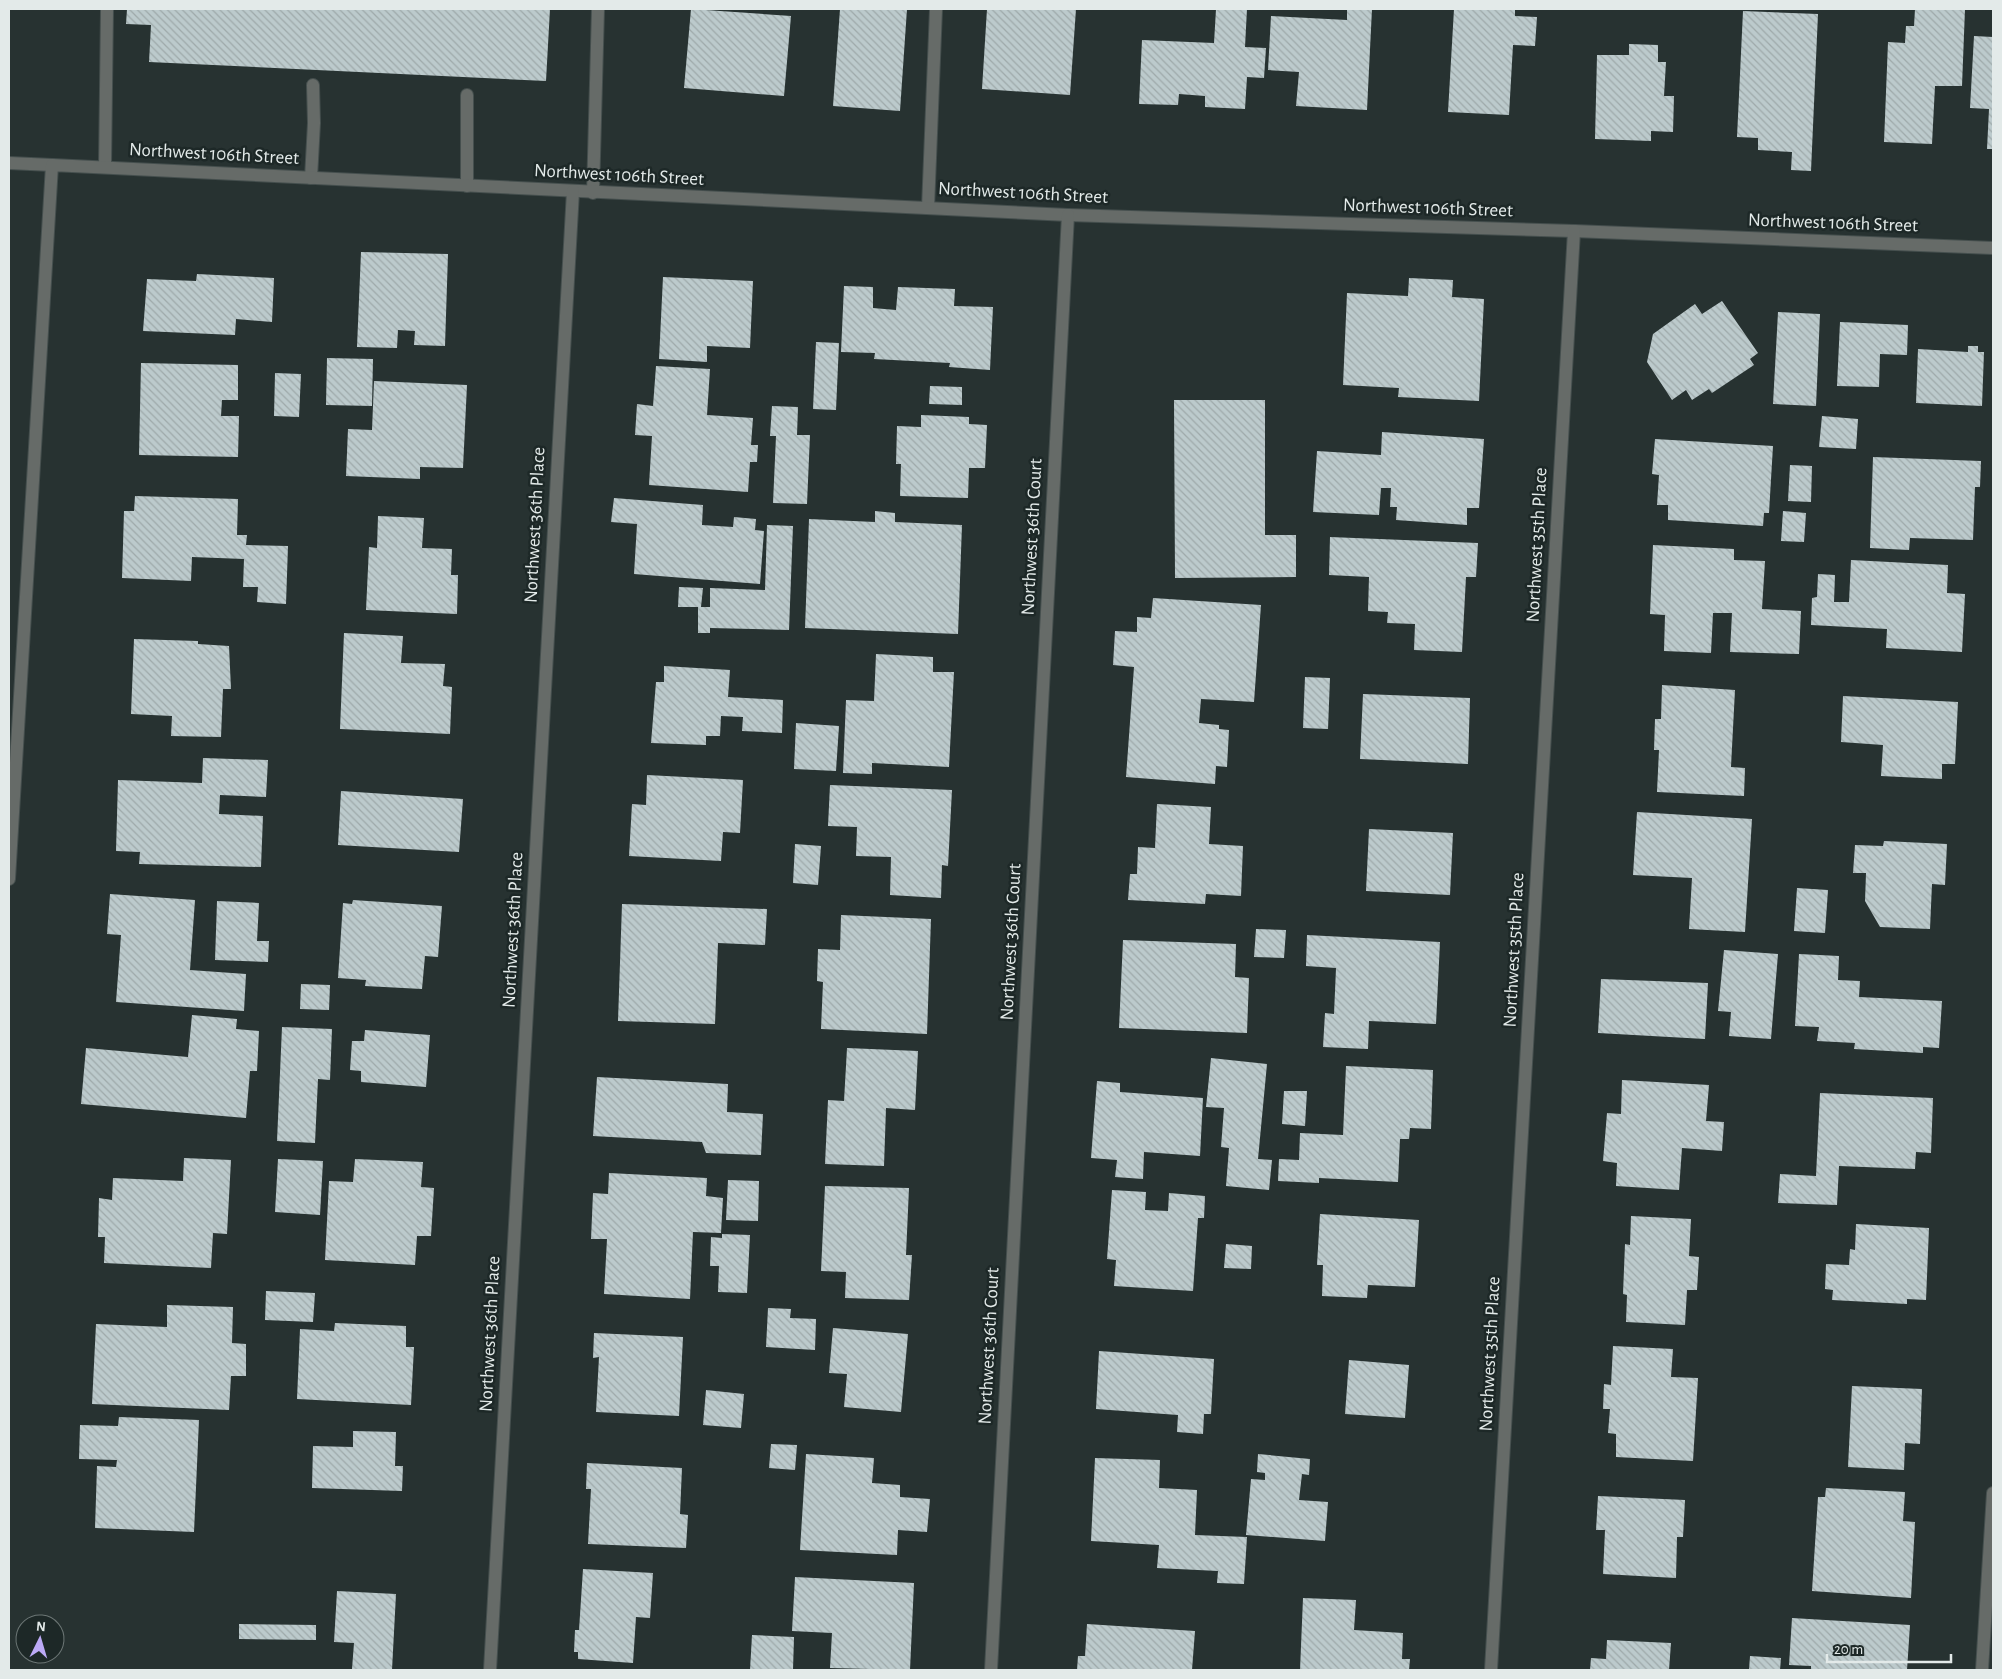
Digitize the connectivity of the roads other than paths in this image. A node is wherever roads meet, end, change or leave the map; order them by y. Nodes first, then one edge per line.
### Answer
1 (107, 9) edge
2 (598, 9) edge
3 (936, 9) edge
4 (313, 85) dead end
5 (467, 95) dead end
6 (9, 163) edge
7 (52, 165) junction
8 (104, 167) junction
9 (311, 178) junction
10 (466, 186) junction
11 (573, 192) junction
12 (593, 193) junction
13 (928, 208) junction
14 (1068, 215) junction
15 (1574, 231) junction
16 (1993, 248) edge
17 (9, 879) edge
18 (1993, 1493) edge
19 (490, 1670) edge
20 (991, 1670) edge
21 (1491, 1670) edge
22 (1982, 1670) edge

1 - 8 street
2 - 12 street
3 - 13 street
4 - 9 street
5 - 10 street
6 - 7 street, Northwest 106th Street
7 - 8 street, Northwest 106th Street
7 - 17 street
8 - 9 street, Northwest 106th Street
9 - 10 street, Northwest 106th Street
10 - 11 street, Northwest 106th Street
11 - 12 street, Northwest 106th Street
11 - 19 street, Northwest 36th Place
12 - 13 street, Northwest 106th Street
13 - 14 street, Northwest 106th Street
14 - 15 street, Northwest 106th Street
14 - 20 street, Northwest 36th Court
15 - 16 street, Northwest 106th Street
15 - 21 street, Northwest 35th Place
18 - 22 street

